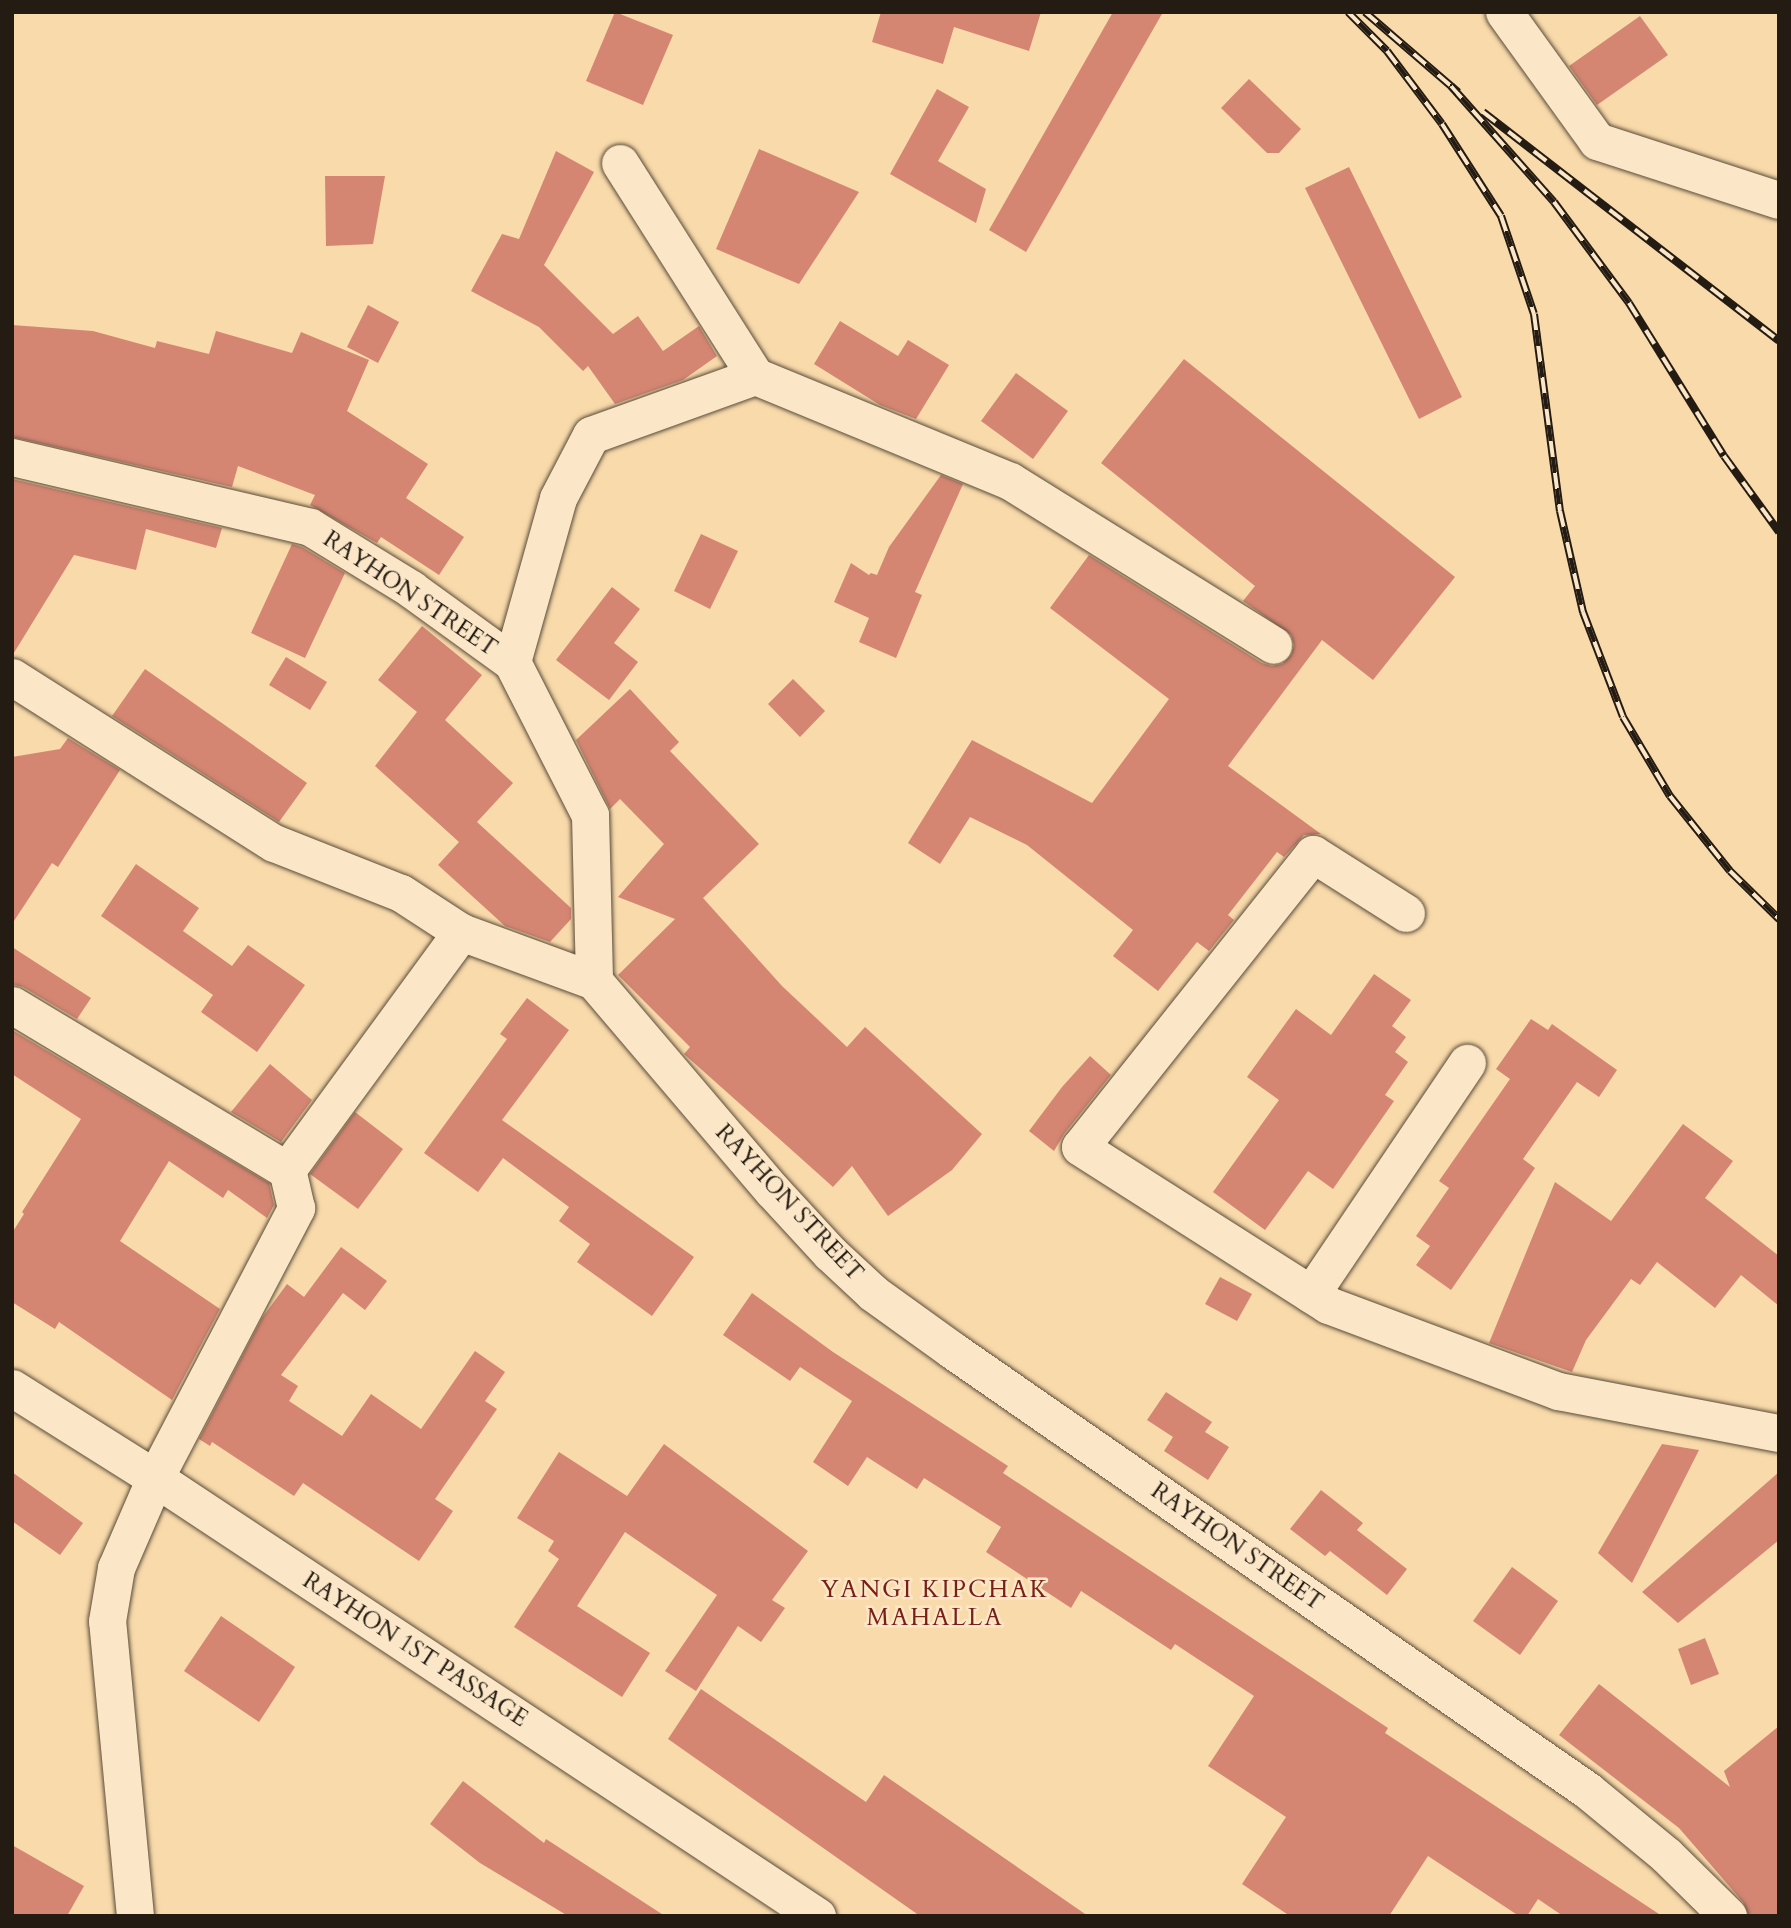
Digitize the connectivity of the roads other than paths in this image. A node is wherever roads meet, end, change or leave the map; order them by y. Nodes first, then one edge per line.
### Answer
1 (1504, 12) edge
2 (620, 163) dead end
3 (1779, 200) edge
4 (755, 376) junction
5 (12, 457) edge
6 (1273, 645) dead end
7 (512, 662) junction
8 (12, 677) edge
9 (1406, 913) dead end
10 (461, 932) junction
11 (594, 981) junction
12 (12, 1004) edge
13 (1467, 1063) dead end
14 (287, 1170) junction
15 (1311, 1294) junction
16 (12, 1388) edge
17 (1779, 1433) edge
18 (155, 1478) junction
19 (135, 1916) edge
20 (817, 1916) edge
21 (1728, 1916) edge

1 - 3 street
2 - 4 street
4 - 6 street
4 - 7 street
5 - 7 street, RAYHON STREET
7 - 11 street, RAYHON STREET
8 - 10 street
9 - 15 street
10 - 11 street
10 - 14 street
11 - 21 street, RAYHON STREET
12 - 14 street
13 - 15 street
14 - 18 street
15 - 17 street
16 - 18 street, RAYHON 1ST PASSAGE
18 - 19 street
18 - 20 street, RAYHON 1ST PASSAGE

